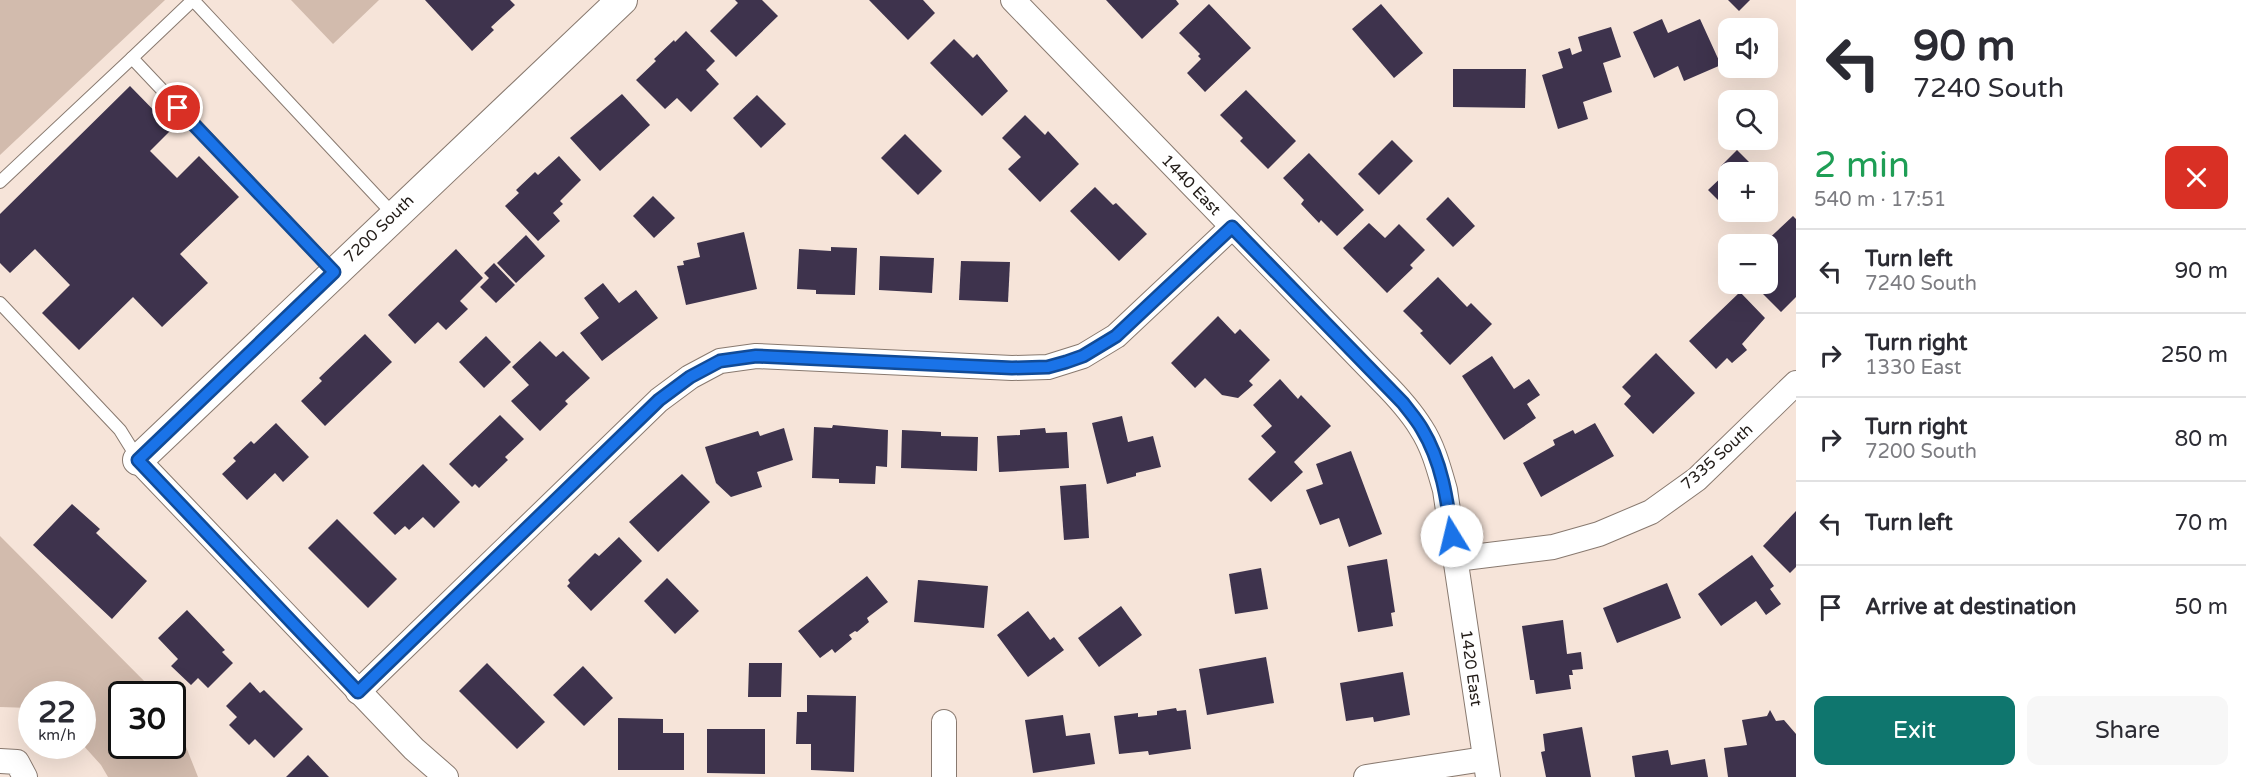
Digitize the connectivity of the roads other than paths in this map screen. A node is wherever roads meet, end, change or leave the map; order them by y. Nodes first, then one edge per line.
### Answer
1 (622, 0) edge
2 (1013, 0) edge
3 (132, 58) junction
4 (0, 182) edge
5 (394, 215) junction
6 (1232, 227) junction
7 (334, 272) junction
8 (0, 303) edge
9 (1796, 383) edge
10 (138, 460) junction
11 (1456, 559) junction
12 (358, 692) junction
13 (944, 722) dead end
14 (1486, 768) edge
15 (446, 777) edge
16 (944, 777) edge
17 (1366, 777) edge

1 - 5 street, 7200 South
2 - 6 street, 1440 East
3 - 4 lane
3 - 5 lane
3 - 7 lane
5 - 7 street, 7200 South
6 - 11 street, 1440 East
6 - 12 street
7 - 10 street, 7200 South
8 - 10 lane
9 - 11 street, 7335 South
10 - 12 street
11 - 14 street, 1420 East
12 - 15 street
13 - 16 street
14 - 17 street

